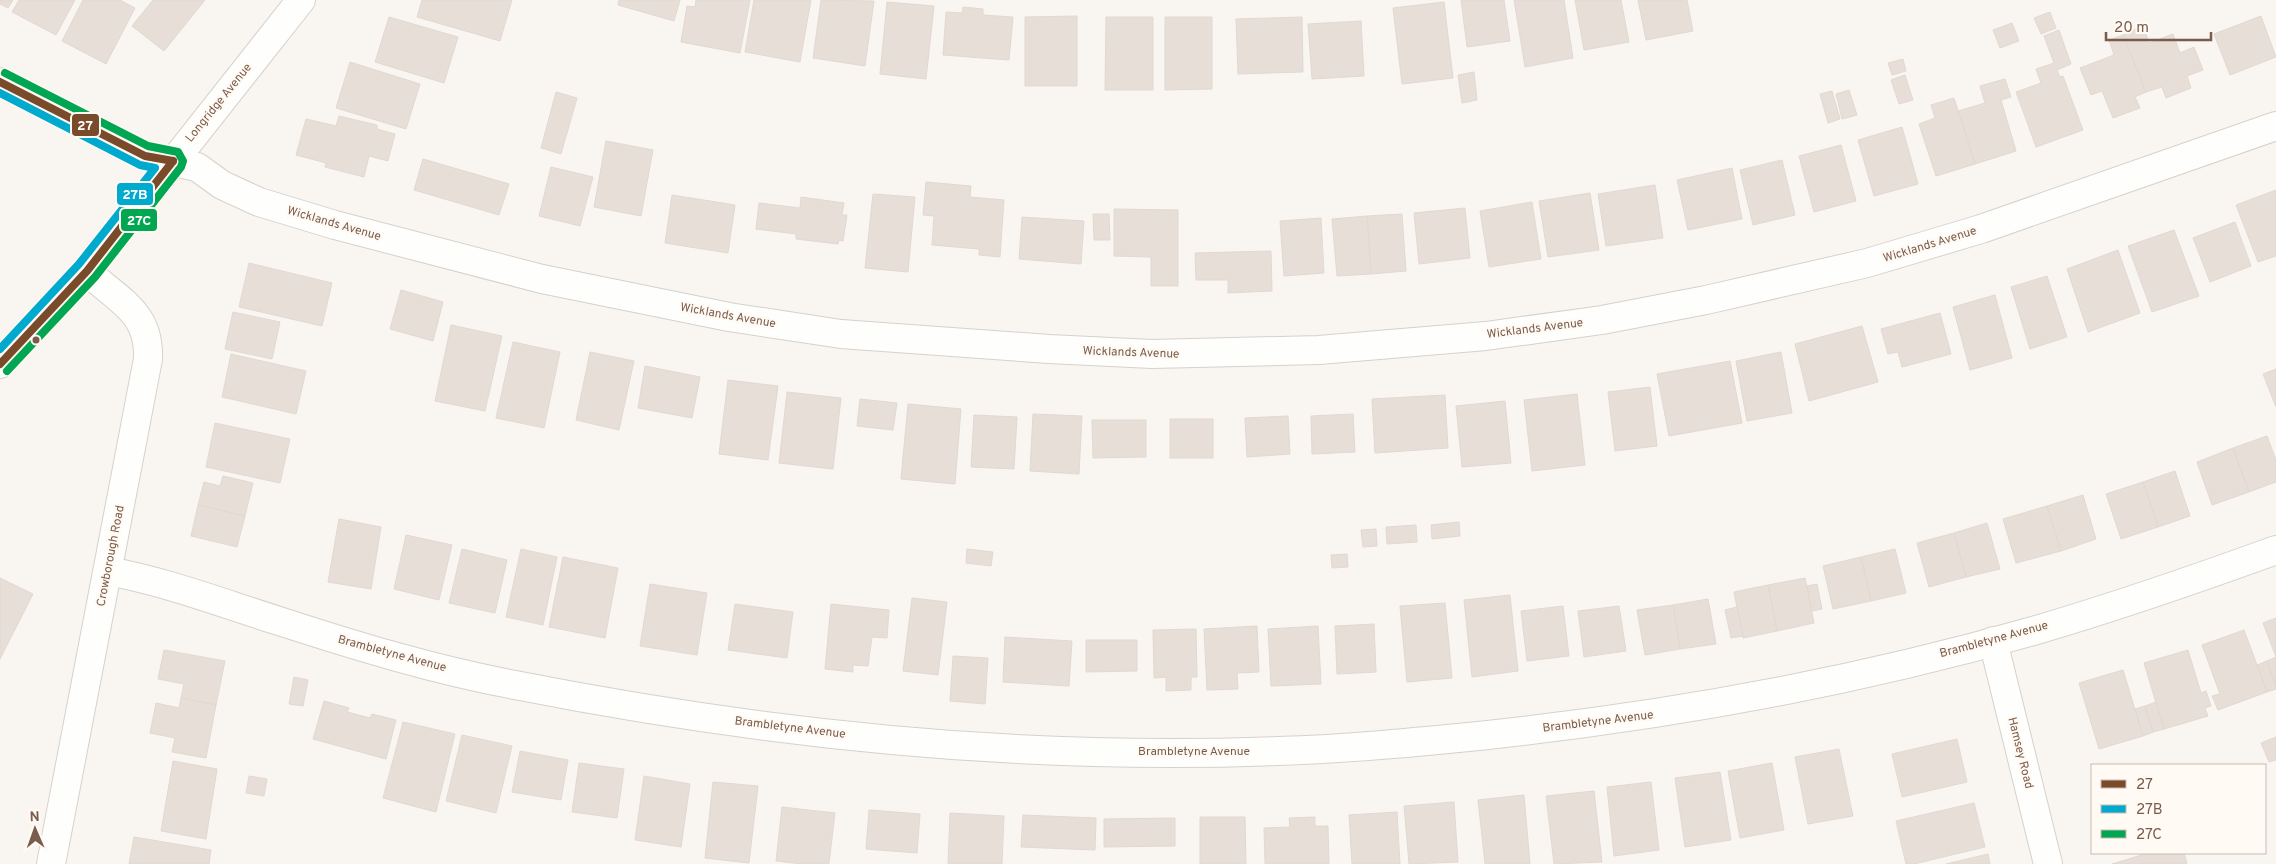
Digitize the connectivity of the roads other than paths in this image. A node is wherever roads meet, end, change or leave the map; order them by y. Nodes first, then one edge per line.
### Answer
1 (302, 0) edge
2 (0, 82) edge
3 (2276, 126) edge
4 (173, 161) junction
5 (87, 271) junction
6 (0, 364) edge
7 (2276, 550) edge
8 (108, 571) junction
9 (1994, 641) junction
10 (51, 864) edge
11 (2048, 864) edge

1 - 4 street, Longridge Avenue
2 - 4 street, Wicklands Avenue
3 - 4 street, Wicklands Avenue
4 - 5 street, Longridge Avenue
5 - 6 street, Longridge Avenue
5 - 8 street, Crowborough Road
7 - 9 street, Brambletyne Avenue
8 - 9 street, Brambletyne Avenue
8 - 10 street, Crowborough Road
9 - 11 street, Hamsey Road

